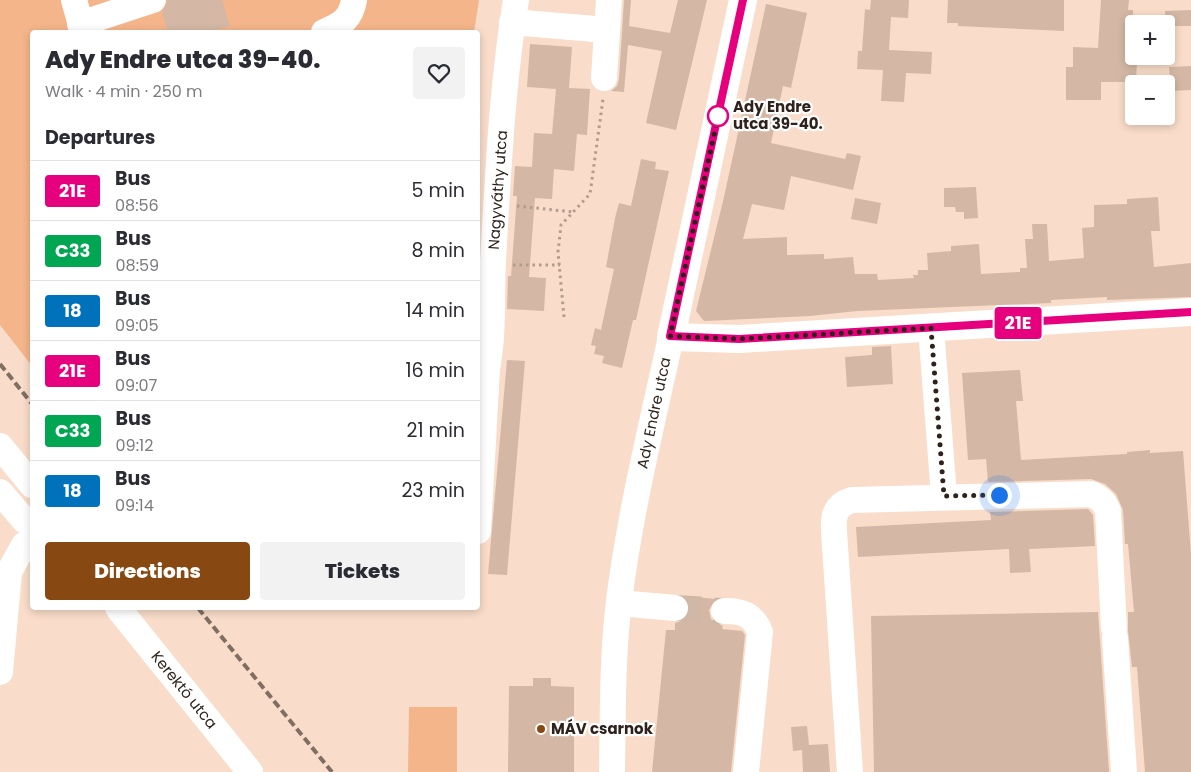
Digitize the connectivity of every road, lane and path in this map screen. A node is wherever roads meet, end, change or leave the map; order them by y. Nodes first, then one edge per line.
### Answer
1 (152, 0) edge
2 (354, 0) edge
3 (609, 0) edge
4 (744, 0) edge
5 (514, 11) edge
6 (79, 19) edge
7 (328, 30) edge
8 (607, 30) junction
9 (604, 85) joint
10 (497, 205) junction
11 (574, 212) junction
12 (560, 265) junction
13 (538, 266) dead end
14 (1191, 312) edge
15 (564, 317) dead end
16 (931, 328) junction
17 (670, 336) junction
18 (482, 373) edge
19 (0, 446) edge
20 (480, 452) edge
21 (30, 483) edge
22 (0, 492) edge
23 (944, 496) junction
24 (30, 523) edge
25 (30, 542) edge
26 (619, 603) junction
27 (675, 608) tunnel mouth
28 (120, 610) edge
29 (724, 611) tunnel mouth
30 (0, 672) edge
31 (250, 772) edge
32 (612, 772) edge
33 (746, 772) edge
34 (850, 772) edge
35 (1124, 772) edge

1 - 6 street
2 - 7 street
3 - 8 street
4 - 17 main road, Ady Endre utca
5 - 8 street
5 - 10 street, Nagyváthy utca
8 - 9 street
9 - 11 path
10 - 11 path
10 - 18 street, Nagyváthy utca
11 - 12 path
12 - 13 path
12 - 15 path
14 - 16 main road
16 - 17 main road
16 - 23 street
17 - 26 street, Ady Endre utca
18 - 20 street, Nagyváthy utca
19 - 21 street
22 - 24 street
23 - 34 street
23 - 35 street
25 - 30 street
26 - 27 street
26 - 32 street, Ady Endre utca
28 - 31 street, Kerektó utca
29 - 33 street

